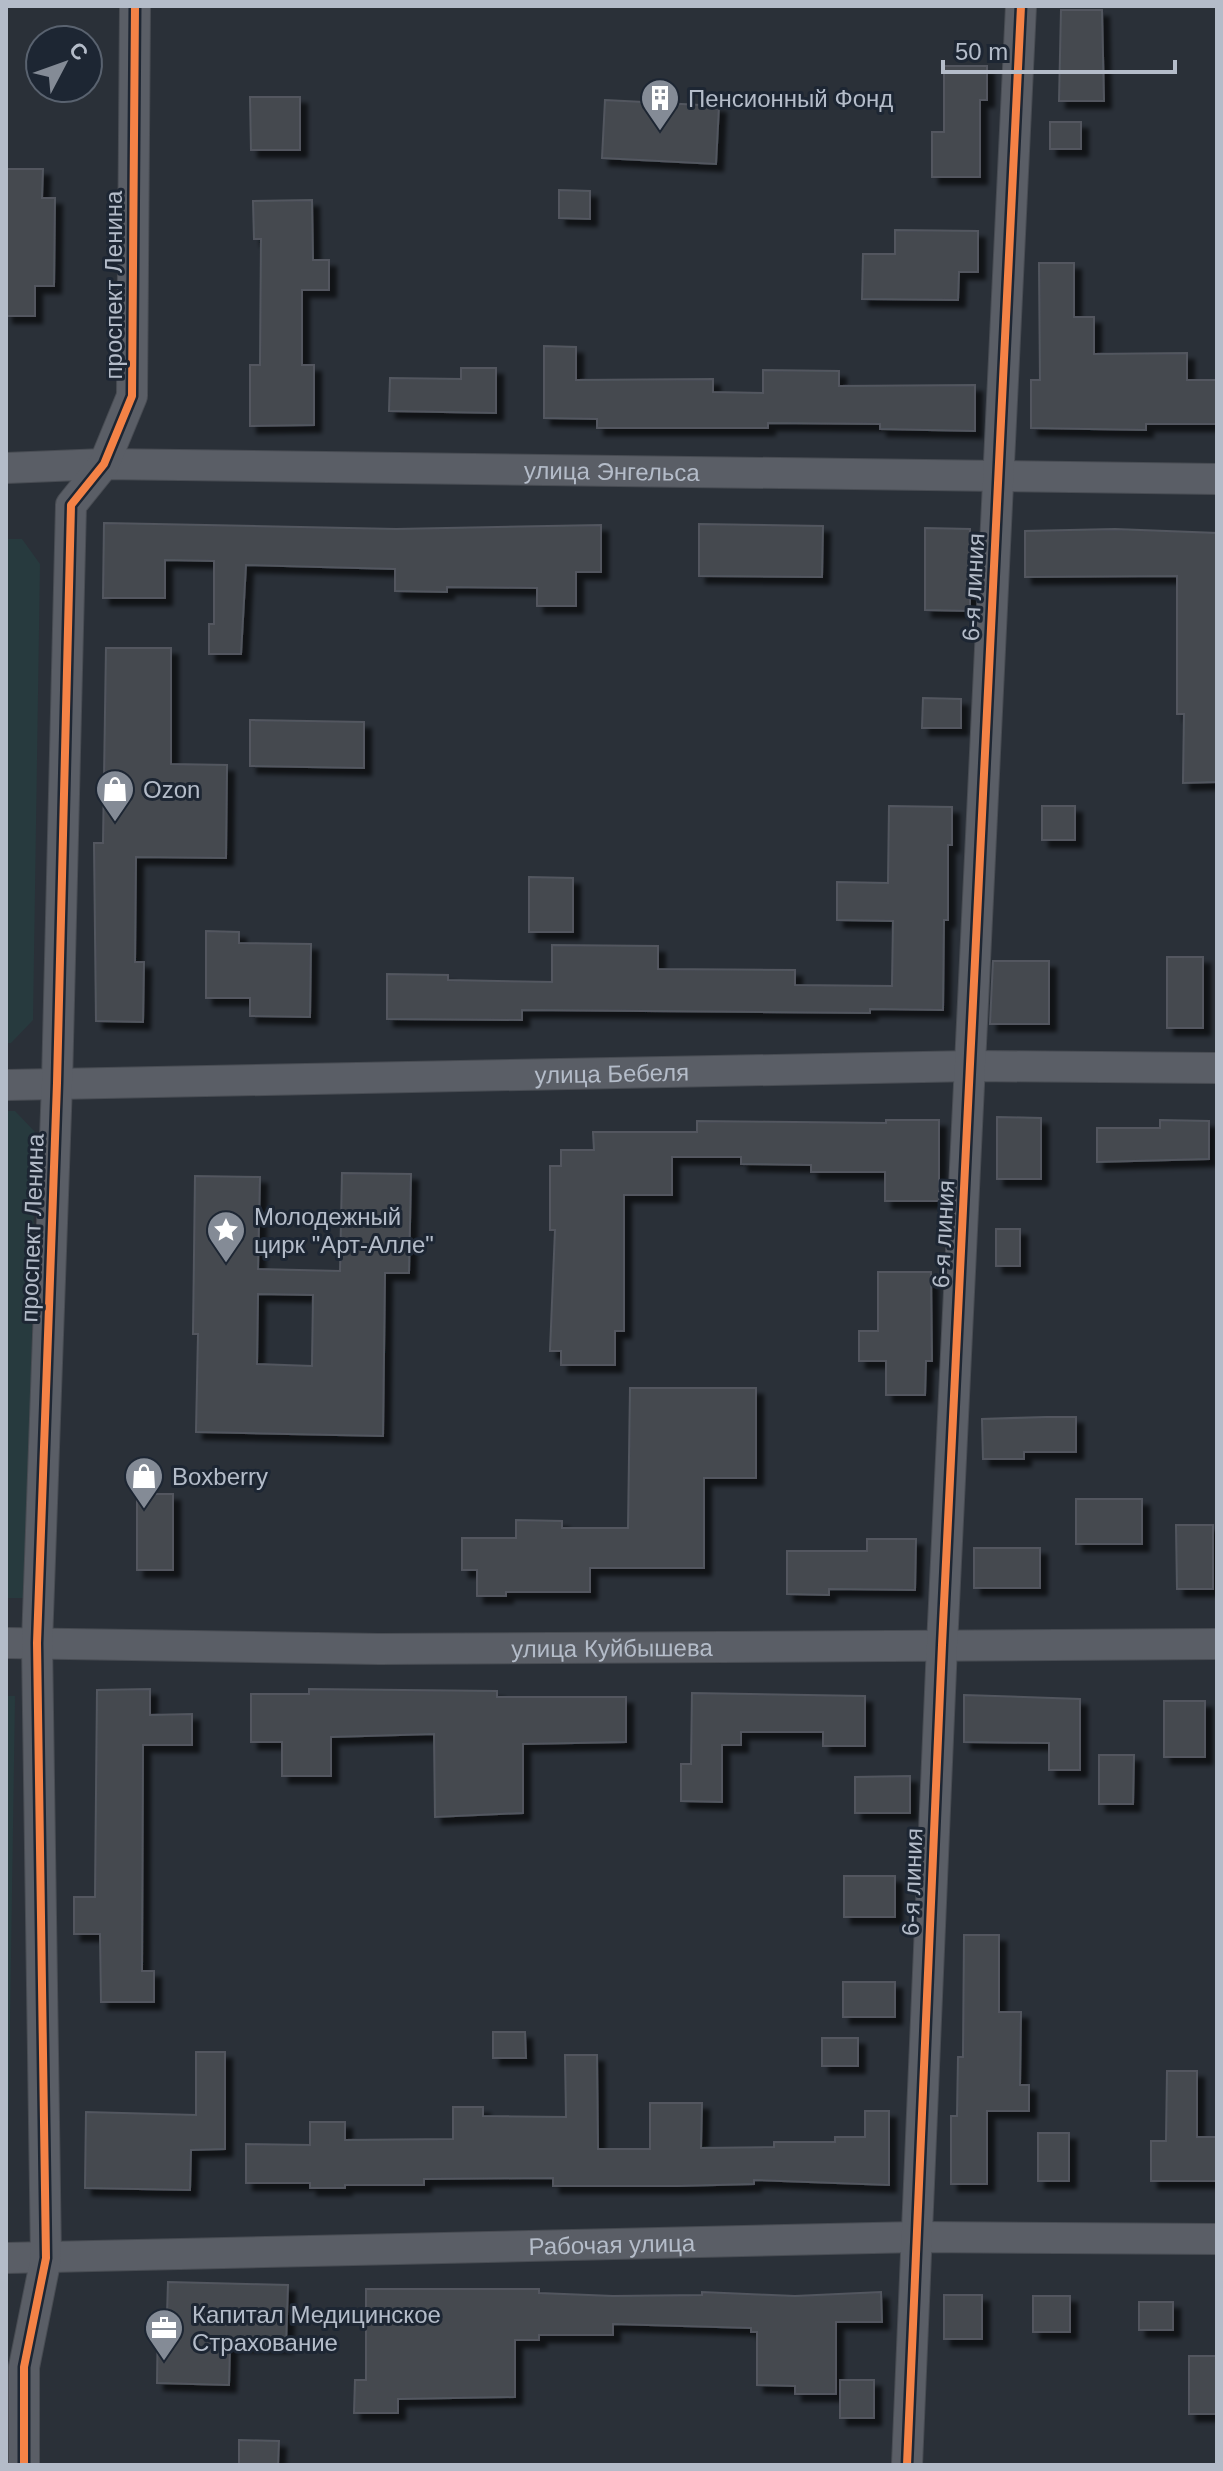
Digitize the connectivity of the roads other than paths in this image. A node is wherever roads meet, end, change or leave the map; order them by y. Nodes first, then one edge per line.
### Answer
1 (135, 6) edge
2 (1021, 6) edge
3 (104, 464) junction
4 (6, 468) edge
5 (997, 478) junction
6 (1217, 479) edge
7 (972, 1066) junction
8 (1217, 1068) edge
9 (57, 1083) junction
10 (6, 1085) edge
11 (6, 1643) edge
12 (37, 1643) junction
13 (1217, 1644) edge
14 (942, 1645) junction
15 (917, 2237) junction
16 (1217, 2239) edge
17 (6, 2258) edge
18 (46, 2258) junction
19 (15, 2370) edge
20 (24, 2465) edge
21 (907, 2465) edge

1 - 3 street, проспект Ленина
2 - 5 street, 6-я линия
3 - 4 street, улица Энгельса
3 - 5 street, улица Энгельса
3 - 9 street, проспект Ленина
5 - 6 street, улица Энгельса
5 - 7 street, 6-я линия
7 - 8 street, улица Бебеля
7 - 9 street, улица Бебеля
7 - 14 street, 6-я линия
9 - 10 street, улица Бебеля
9 - 12 street, проспект Ленина
11 - 12 street, улица Куйбышева
12 - 14 street, улица Куйбышева
12 - 18 street, проспект Ленина
13 - 14 street, улица Куйбышева
14 - 15 street, 6-я линия
15 - 16 street, Рабочая улица
15 - 18 street, Рабочая улица
15 - 21 street, 6-я линия
17 - 18 street, Рабочая улица
18 - 19 street, проспект Ленина
19 - 20 street, проспект Ленина

